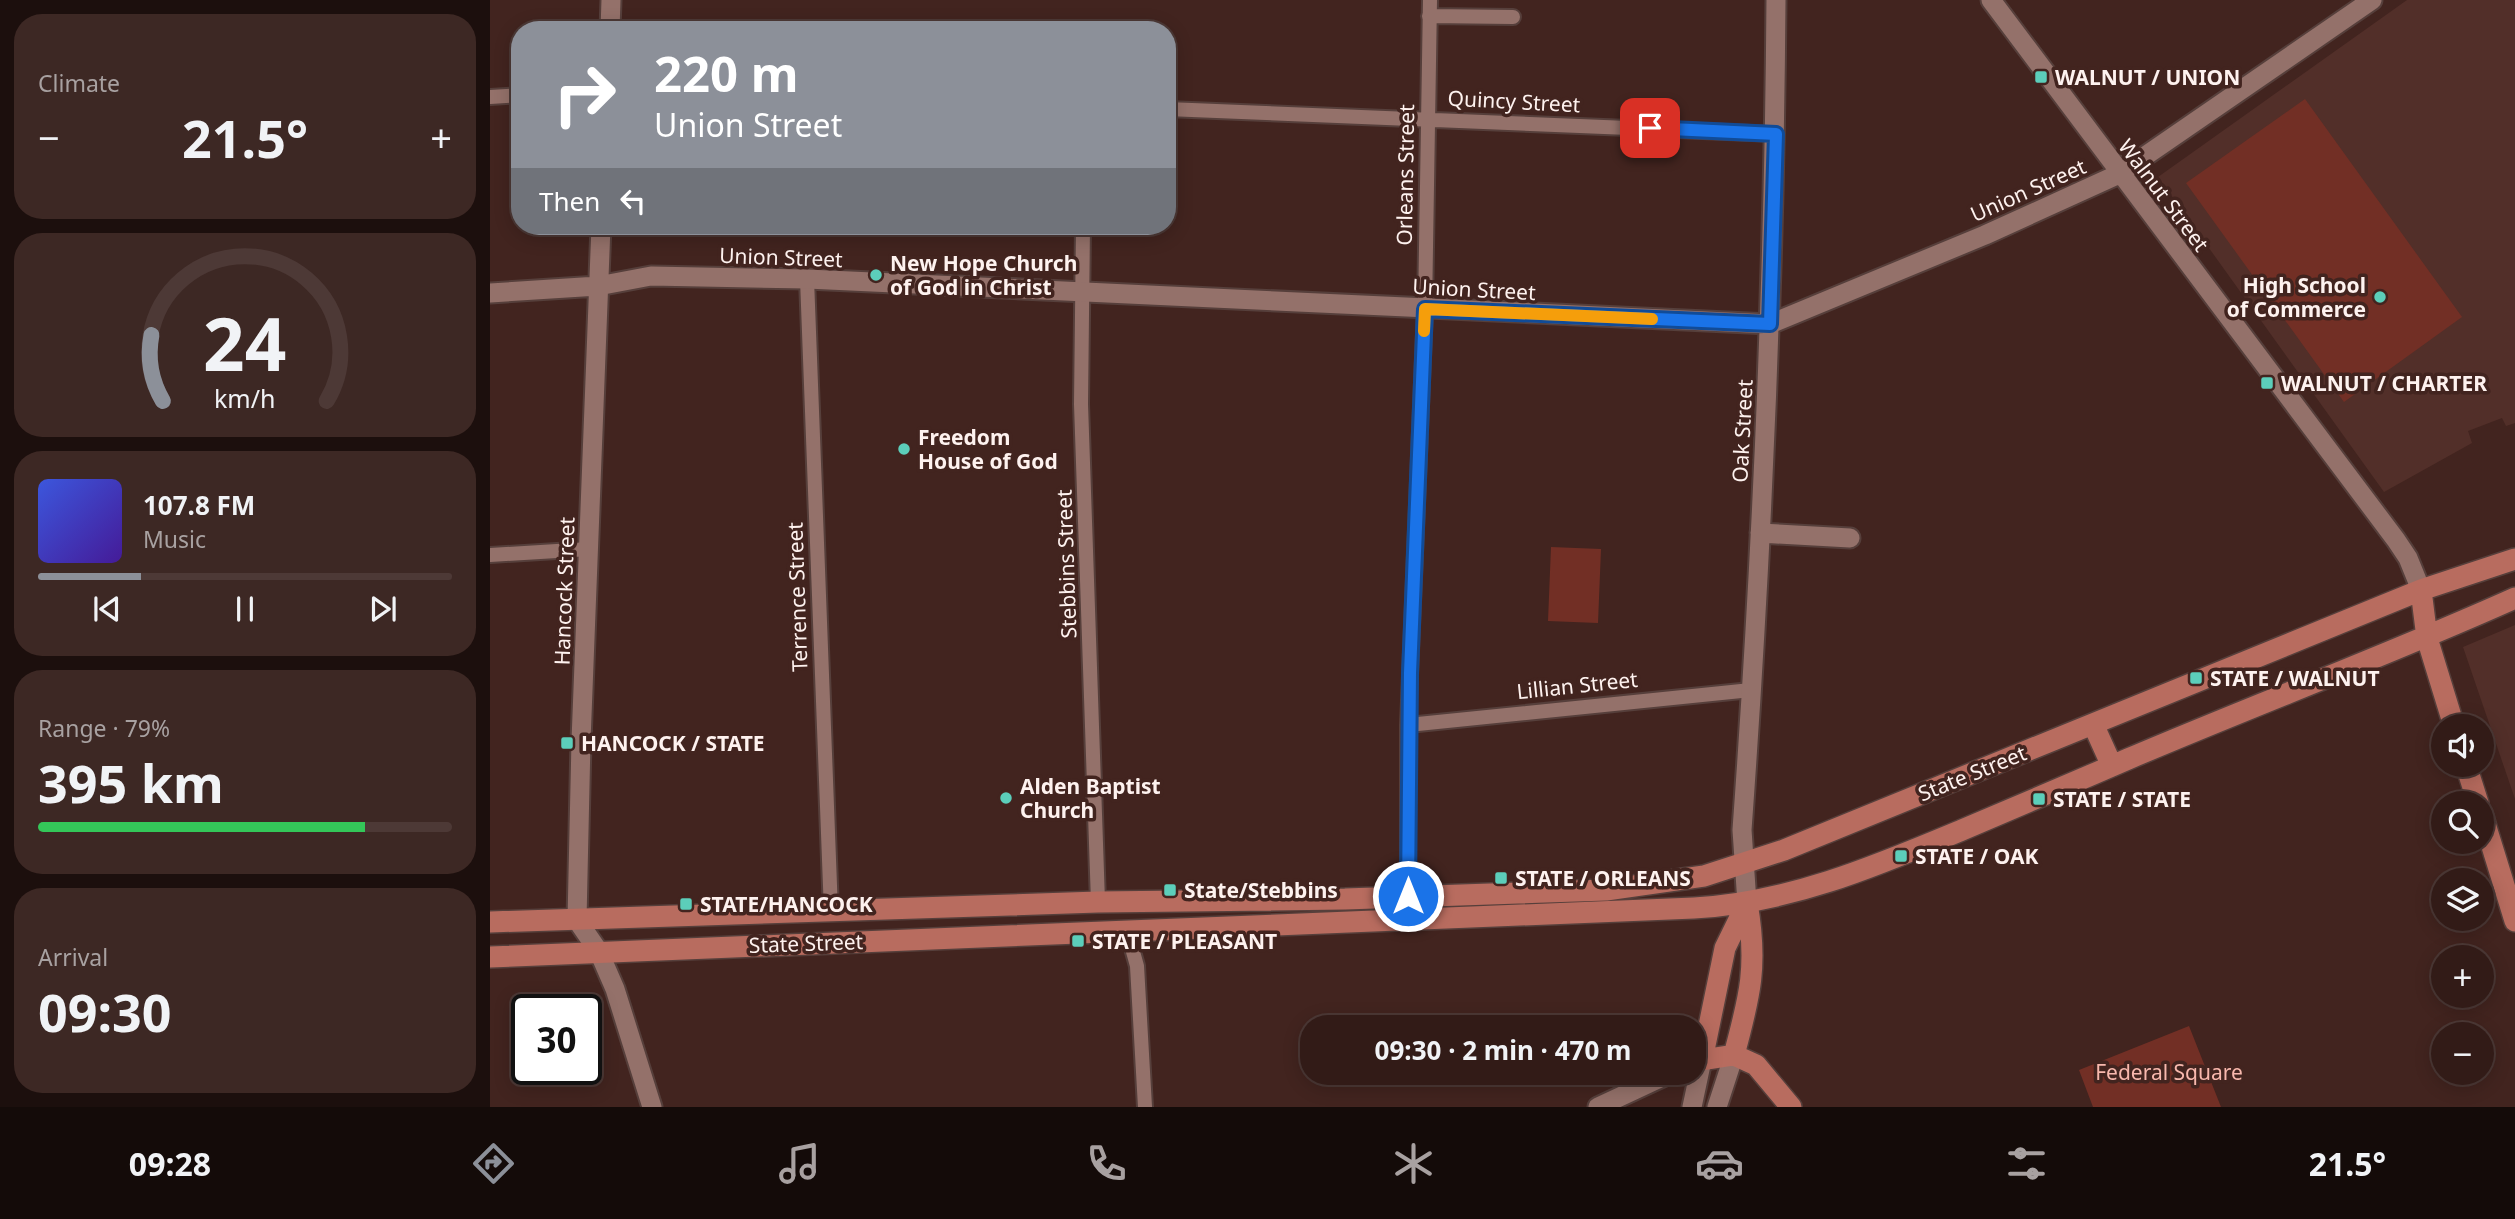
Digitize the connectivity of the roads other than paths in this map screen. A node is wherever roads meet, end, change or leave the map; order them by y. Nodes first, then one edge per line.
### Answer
1 (611, 0) edge
2 (1430, 0) edge
3 (1776, 0) edge
4 (1991, 0) edge
5 (2372, 0) edge
6 (1429, 16) junction
7 (1513, 17) dead end
8 (610, 21) edge
9 (511, 96) edge
10 (490, 97) edge
11 (1176, 109) edge
12 (1427, 118) junction
13 (1776, 134) junction
14 (2119, 174) junction
15 (601, 235) edge
16 (1083, 235) edge
17 (807, 279) junction
18 (598, 286) junction
19 (490, 293) edge
20 (1081, 293) junction
21 (1425, 309) junction
22 (1770, 324) junction
23 (1760, 533) junction
24 (1850, 538) dead end
25 (589, 549) junction
26 (490, 555) edge
27 (2515, 559) edge
28 (2421, 590) junction
29 (2515, 598) edge
30 (2427, 638) junction
31 (1751, 690) junction
32 (2450, 714) edge
33 (2093, 724) junction
34 (1408, 725) junction
35 (2112, 766) junction
36 (2494, 853) edge
37 (1743, 864) junction
38 (1098, 902) junction
39 (1120, 902) junction
40 (1747, 903) junction
41 (1409, 907) junction
42 (831, 912) junction
43 (577, 920) junction
44 (2515, 921) edge
45 (490, 922) edge
46 (1119, 929) junction
47 (599, 952) junction
48 (490, 957) edge
49 (1706, 1028) edge
50 (1734, 1055) junction
51 (1706, 1060) edge
52 (1645, 1085) edge
53 (1695, 1085) edge
54 (652, 1107) edge
55 (1145, 1107) edge
56 (1598, 1107) edge
57 (1692, 1107) edge
58 (1717, 1107) edge
59 (1791, 1107) edge

1 - 8 street
2 - 6 street, Orleans Street
3 - 13 street, Oak Street
4 - 14 street, Walnut Street
5 - 14 street, Union Street
6 - 7 street
6 - 12 street, Orleans Street
9 - 10 street
11 - 12 street, Quincy Street
12 - 13 street, Quincy Street
12 - 21 street, Orleans Street
13 - 22 street, Oak Street
14 - 22 street, Union Street
14 - 28 street, Walnut Street
15 - 18 street, Hancock Street
16 - 20 street, Stebbins Street
17 - 18 street, Union Street
17 - 20 street, Union Street
17 - 42 street, Terrence Street
18 - 19 street, Union Street
18 - 25 street, Hancock Street
20 - 21 street, Union Street
20 - 38 street, Stebbins Street
21 - 22 street, Union Street
21 - 34 street, Orleans Street
22 - 23 street, Oak Street
23 - 24 street
23 - 31 street, Oak Street
25 - 26 street
25 - 43 street, Hancock Street
27 - 28 main road, State Street
28 - 30 main road
28 - 33 main road, State Street
29 - 30 main road, State Street
30 - 32 main road
30 - 35 main road, State Street
31 - 34 street, Lillian Street
31 - 37 street, Oak Street
33 - 35 main road
33 - 37 main road, State Street
34 - 41 street, Orleans Street
35 - 40 main road, State Street
36 - 44 main road
37 - 40 street, Oak Street
37 - 41 main road, State Street
38 - 39 main road, State Street
38 - 42 main road, State Street
39 - 41 main road, State Street
39 - 46 main road
40 - 41 main road, State Street
40 - 49 main road
40 - 50 main road
41 - 46 main road, State Street
42 - 43 main road, State Street
43 - 45 main road, State Street
43 - 47 street
46 - 47 main road, State Street
46 - 55 street
47 - 48 main road, State Street
47 - 54 street
50 - 51 main road
50 - 58 street
50 - 59 main road
52 - 56 street
53 - 57 street

